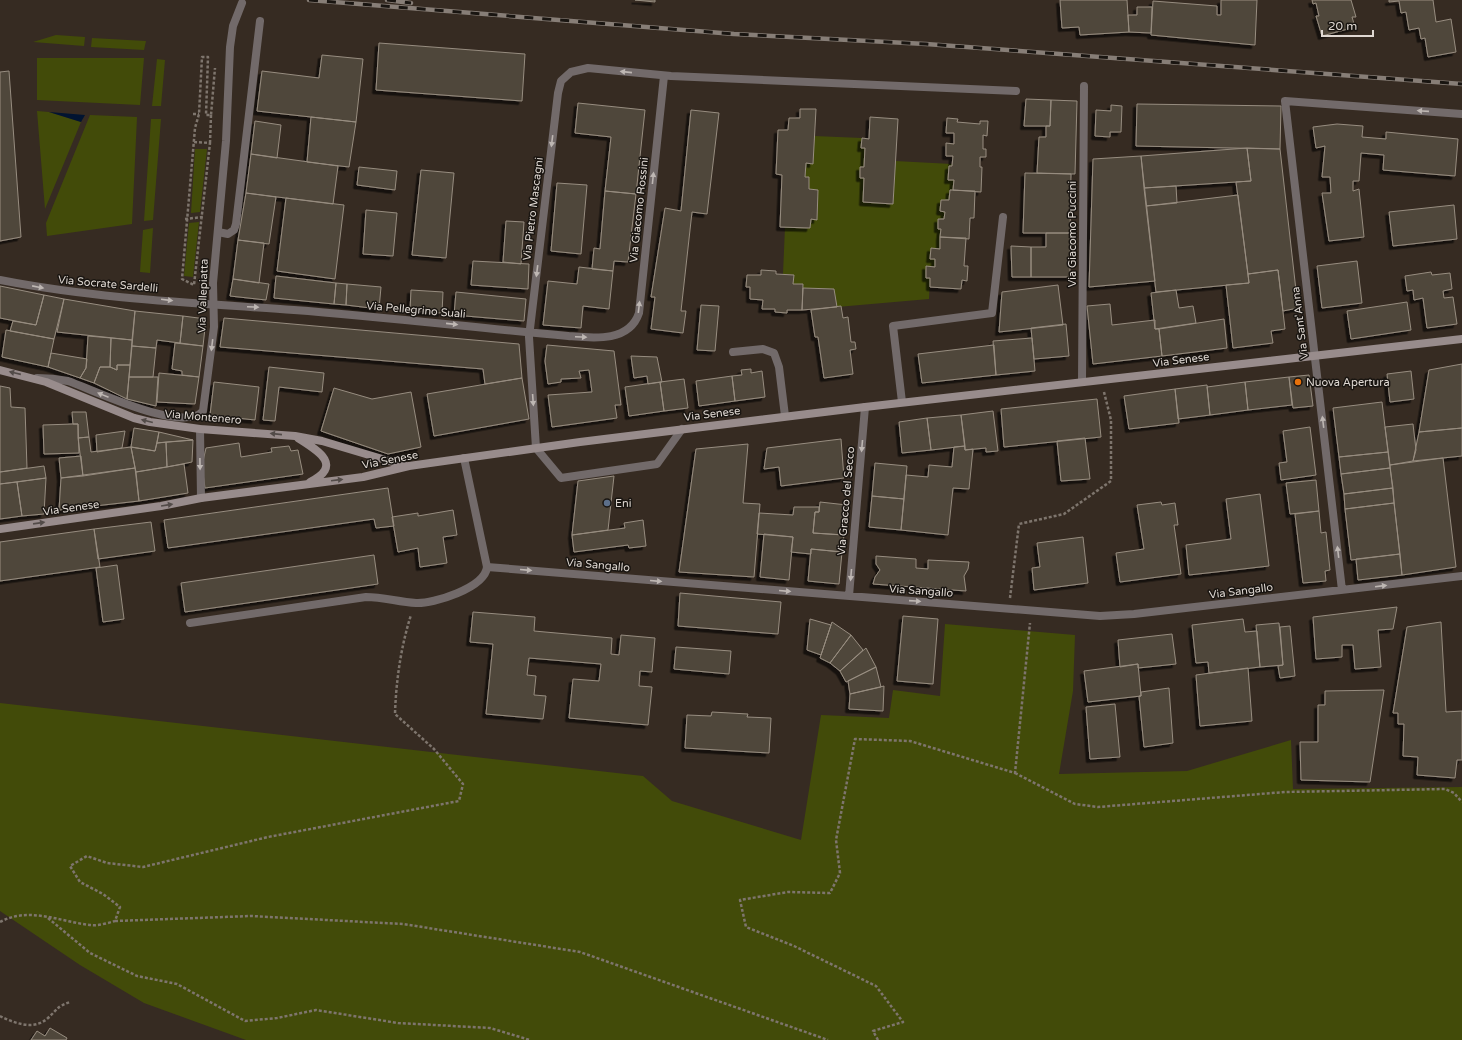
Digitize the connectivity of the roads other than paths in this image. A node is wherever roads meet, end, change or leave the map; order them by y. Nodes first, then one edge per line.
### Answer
1 (242, 3) dead end
2 (260, 21) dead end
3 (664, 76) junction
4 (1084, 86) dead end
5 (1016, 91) dead end
6 (1462, 114) edge
7 (1003, 217) dead end
8 (218, 232) junction
9 (0, 280) edge
10 (214, 306) junction
11 (530, 333) junction
12 (616, 335) joint
13 (1462, 339) edge
14 (733, 352) dead end
15 (1315, 355) junction
16 (0, 370) edge
17 (31, 377) junction
18 (1082, 382) junction
19 (902, 402) junction
20 (865, 407) junction
21 (785, 416) junction
22 (200, 429) junction
23 (682, 429) junction
24 (295, 436) junction
25 (536, 448) junction
26 (464, 458) junction
27 (409, 466) junction
28 (307, 483) junction
29 (201, 498) junction
30 (0, 528) edge
31 (487, 567) junction
32 (1462, 576) edge
33 (1342, 590) junction
34 (849, 596) junction
35 (190, 623) dead end

1 - 8 street, Via Vallepiatta
2 - 8 street
3 - 5 street, Via Pietro Mascagni
3 -> 11 street, Via Pietro Mascagni
12 -> 3 street, Via Giacomo Rossini
4 - 18 street, Via Giacomo Puccini
6 -> 15 street, Via Sant'Anna
7 - 19 street
8 - 10 street, Via Vallepiatta
9 -> 10 street, Via Socrate Sardelli
10 -> 11 street, Via Pellegrino Suali
10 -> 17 street, Via Vallepiatta
11 -> 12 street, Via Pellegrino Suali
11 -> 25 street, Via Pietro Mascagni
13 - 15 main road, Via Senese
14 - 21 street
15 - 18 main road, Via Senese
33 -> 15 street, Via Sant'Anna
17 -> 16 main road, Via Montenero
22 -> 17 main road, Via Montenero
18 - 19 main road, Via Senese
19 - 20 main road, Via Senese
20 - 21 main road, Via Senese
20 -> 34 street, Via Gracco del Secco
21 - 23 main road, Via Senese
24 -> 22 main road, Via Montenero
22 -> 29 street
23 - 25 main road, Via Senese
23 - 25 street
24 - 27 main road, Via Montenero
24 - 28 main road
25 - 26 main road, Via Senese
26 - 27 main road, Via Senese
26 - 31 street
28 -> 27 main road, Via Senese
28 - 29 main road, Via Senese
30 -> 29 main road, Via Senese
31 -> 34 street, Via Sangallo
31 - 35 street
33 -> 32 street, Via Sangallo
34 -> 33 street, Via Sangallo

